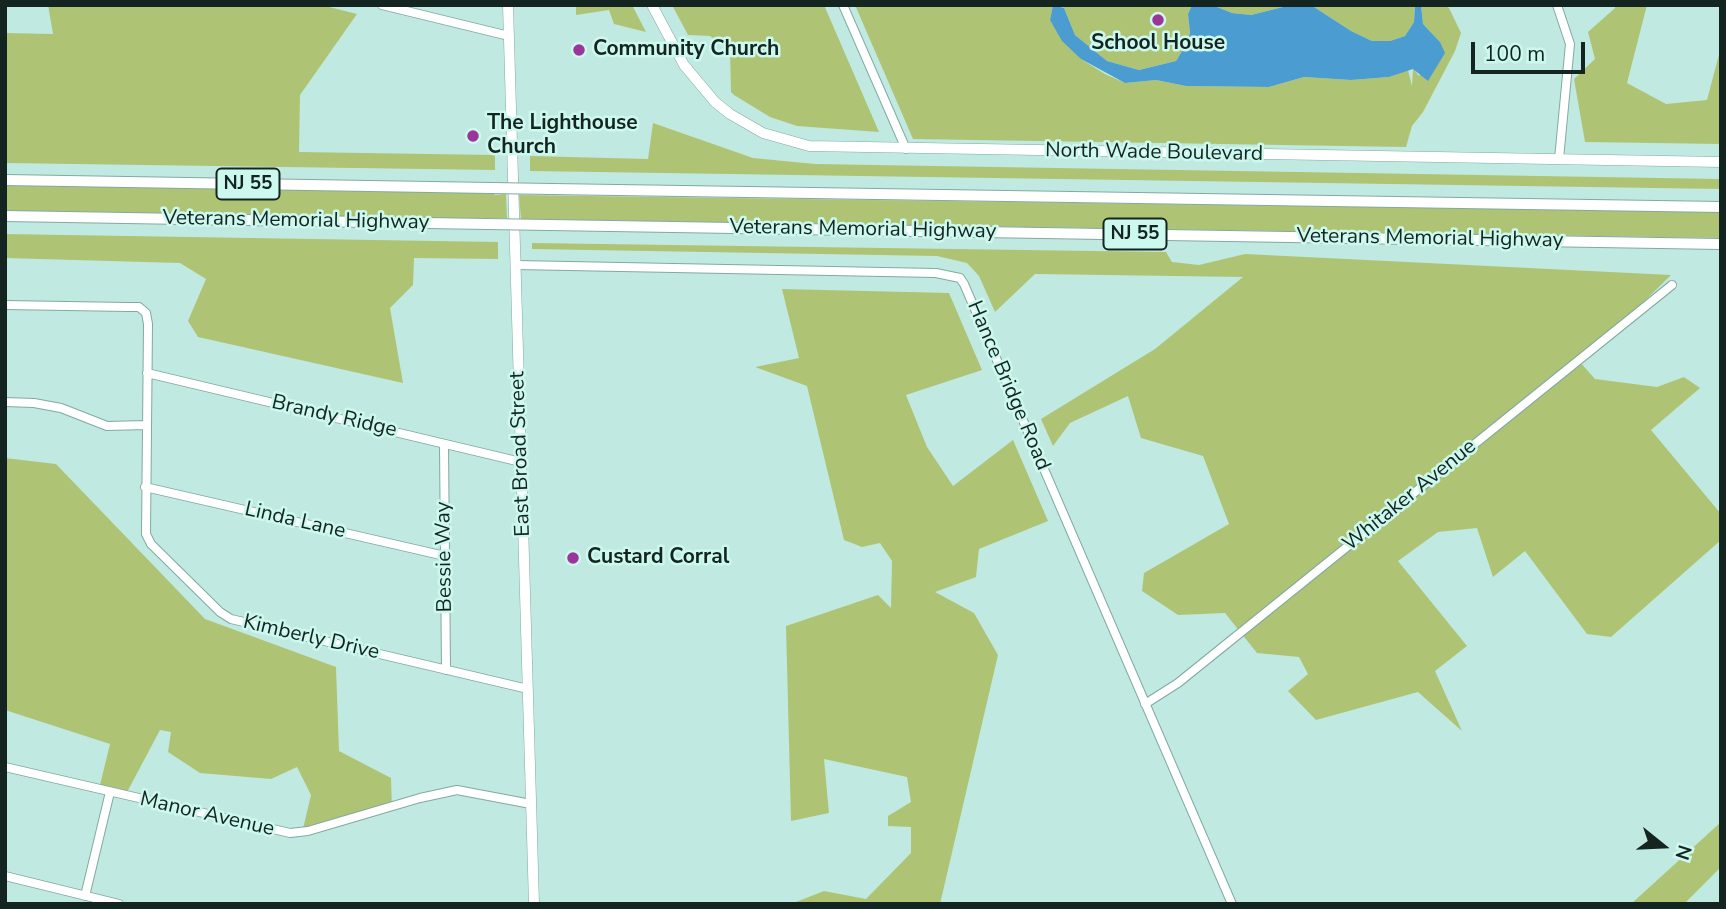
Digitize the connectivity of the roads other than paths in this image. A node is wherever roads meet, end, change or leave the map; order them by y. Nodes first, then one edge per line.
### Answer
1 (382, 5) edge
2 (508, 5) edge
3 (652, 5) edge
4 (843, 5) edge
5 (1557, 5) edge
6 (404, 8) edge
7 (509, 36) junction
8 (906, 149) junction
9 (1559, 159) junction
10 (1721, 162) edge
11 (5, 180) edge
12 (1721, 207) edge
13 (5, 216) edge
14 (1721, 244) edge
15 (516, 265) junction
16 (1672, 285) dead end
17 (5, 304) edge
18 (147, 373) junction
19 (5, 402) edge
20 (146, 425) junction
21 (444, 444) junction
22 (521, 462) junction
23 (145, 487) junction
24 (445, 556) junction
25 (446, 670) junction
26 (528, 689) junction
27 (1145, 704) junction
28 (5, 767) edge
29 (110, 792) junction
30 (531, 804) junction
31 (5, 876) edge
32 (85, 896) junction
33 (119, 904) edge
34 (534, 904) edge
35 (1232, 904) edge

1 - 6 street
2 - 7 main road, East Broad Street
3 - 8 main road, North Wade Boulevard
4 - 8 street
5 - 9 street
6 - 7 street
7 - 15 main road, East Broad Street
8 - 9 main road, North Wade Boulevard
9 - 10 main road, North Wade Boulevard
11 - 12 highway, Veterans Memorial Highway / NJ 55, bridge
13 - 14 highway, Veterans Memorial Highway / NJ 55, bridge
15 - 22 main road, East Broad Street
15 - 27 street, Hance Bridge Road
16 - 27 street, Whitaker Avenue
17 - 18 street, Kimberly Drive
18 - 20 street, Kimberly Drive
18 - 21 street, Brandy Ridge
19 - 20 street
20 - 23 street, Kimberly Drive
21 - 22 street, Brandy Ridge
21 - 24 street, Bessie Way
22 - 26 main road, East Broad Street
23 - 24 street, Linda Lane
23 - 25 street, Kimberly Drive
24 - 25 street, Bessie Way
25 - 26 street, Kimberly Drive
26 - 30 main road, East Broad Street
27 - 35 street, Hance Bridge Road
28 - 29 street, Manor Avenue
29 - 30 street, Manor Avenue
29 - 32 street
30 - 34 main road, East Broad Street
31 - 32 street
32 - 33 street

